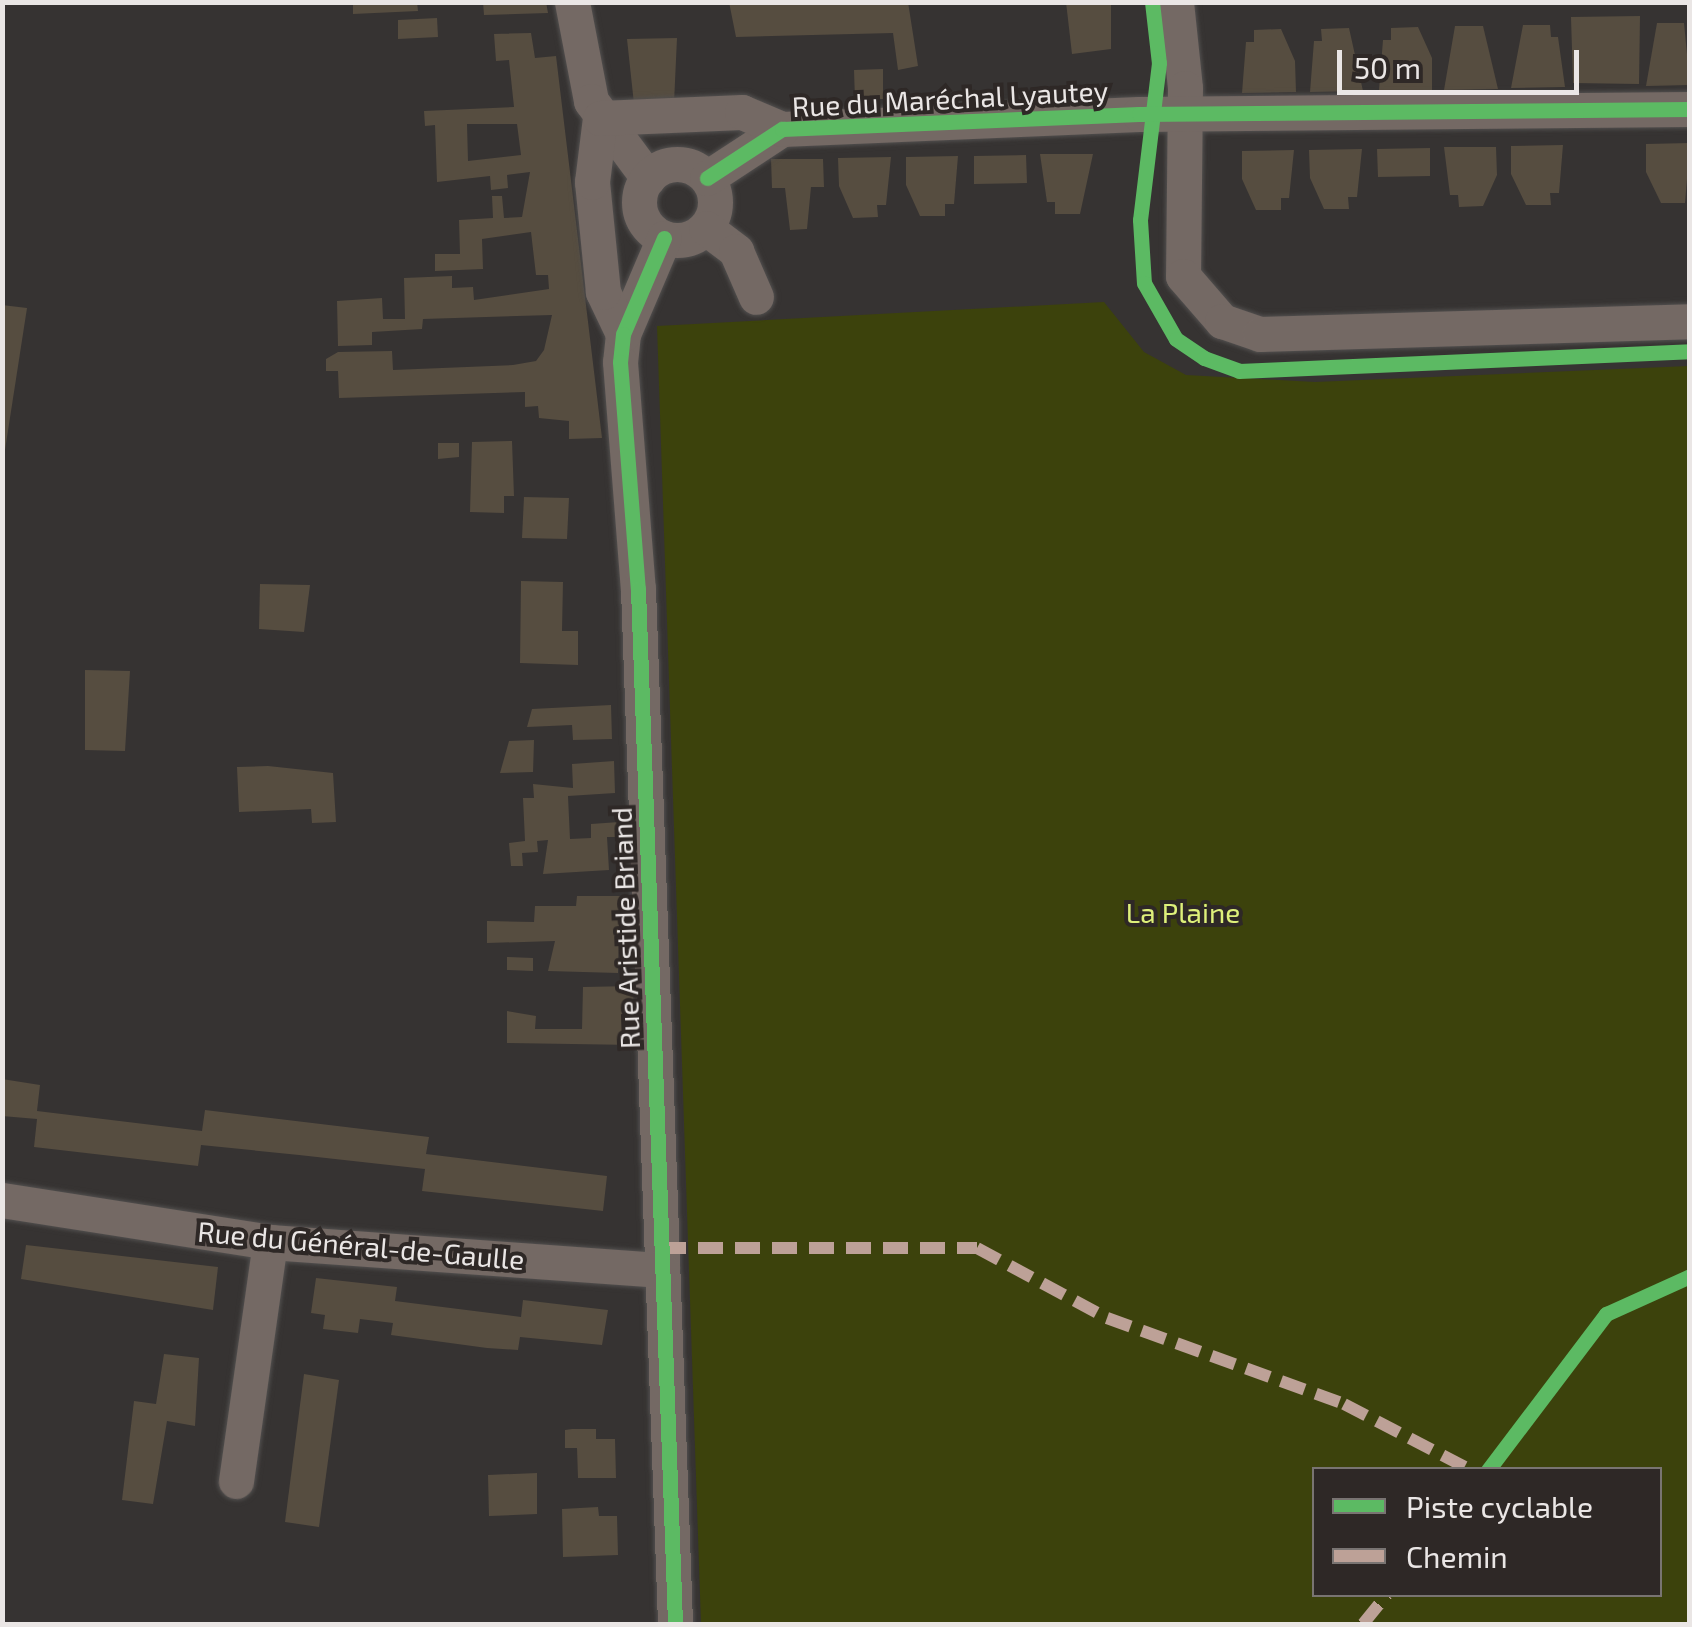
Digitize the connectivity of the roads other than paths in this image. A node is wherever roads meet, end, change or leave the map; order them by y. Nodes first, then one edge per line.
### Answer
1 (572, 2) edge
2 (1176, 2) edge
3 (1690, 109) edge
4 (600, 118) junction
5 (1186, 118) junction
6 (782, 129) junction
7 (648, 178) junction
8 (706, 178) junction
9 (706, 228) junction
10 (664, 238) junction
11 (756, 296) dead end
12 (1690, 321) edge
13 (622, 334) junction
14 (2, 1200) edge
15 (270, 1242) junction
16 (662, 1270) junction
17 (236, 1481) dead end
18 (675, 1624) edge

1 - 4 street, Rue Aristide Briand
2 - 5 street
3 - 5 street, Rue du Maréchal Lyautey
4 - 6 street, Rue du Maréchal Lyautey
4 - 7 street, Rue Aristide Briand
4 - 13 street, Rue Aristide Briand
5 - 6 street, Rue du Maréchal Lyautey
5 - 12 street
6 - 8 street, Rue du Maréchal Lyautey
7 - 8 street
7 - 10 street
8 - 9 street
9 - 10 street
9 - 11 street
10 - 13 street, Rue Aristide Briand
13 - 16 street, Rue Aristide Briand
14 - 15 street, Rue du Général-de-Gaulle
15 - 16 street, Rue du Général-de-Gaulle
15 - 17 street
16 - 18 street, Rue Aristide Briand

